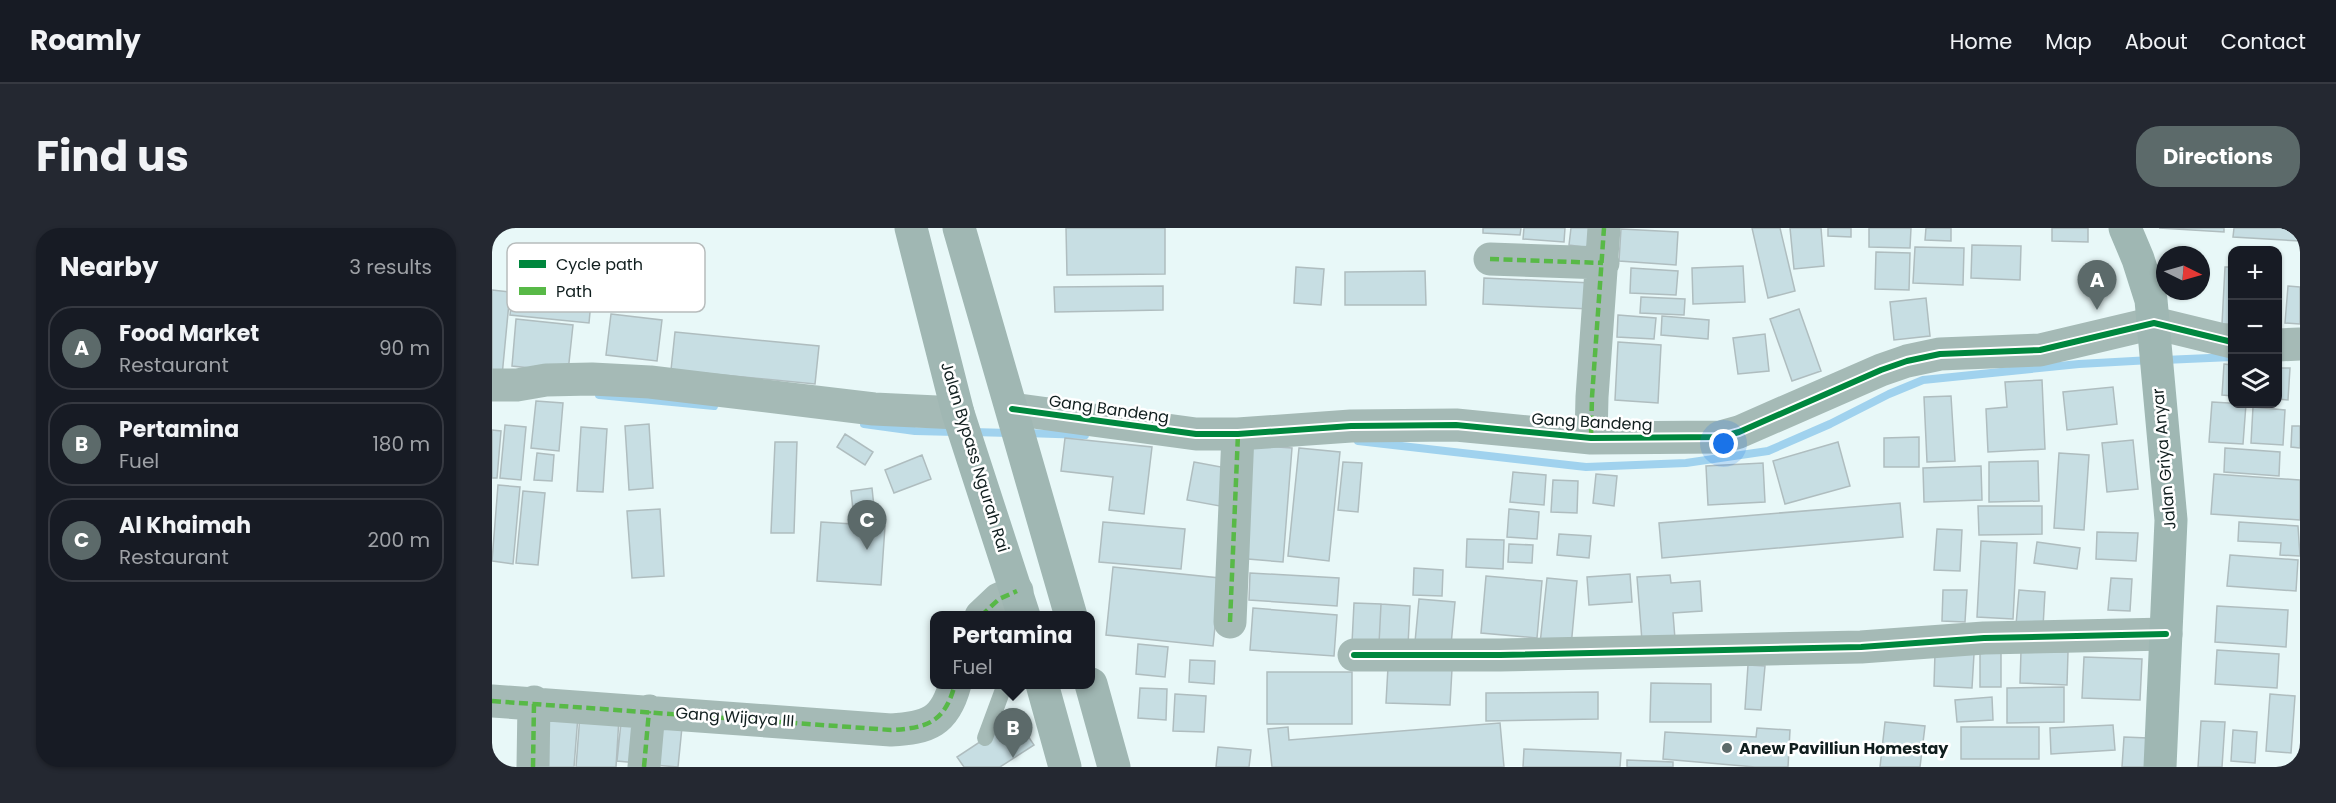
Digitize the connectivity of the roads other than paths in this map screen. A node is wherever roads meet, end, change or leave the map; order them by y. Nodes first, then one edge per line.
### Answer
1 (910, 228) edge
2 (959, 228) edge
3 (1604, 228) edge
4 (2125, 228) edge
5 (1490, 259) dead end
6 (1603, 263) junction
7 (978, 294) junction
8 (932, 308) junction
9 (2154, 330) junction
10 (2228, 341) edge
11 (2300, 344) edge
12 (2282, 345) edge
13 (492, 385) edge
14 (1012, 409) junction
15 (958, 413) junction
16 (1238, 434) junction
17 (1591, 438) junction
18 (1021, 603) edge
19 (986, 611) edge
20 (1070, 611) edge
21 (1230, 622) dead end
22 (2166, 634) junction
23 (1354, 655) dead end
24 (954, 689) edge
25 (1003, 689) edge
26 (1043, 689) edge
27 (1092, 689) edge
28 (492, 701) edge
29 (534, 702) junction
30 (649, 711) junction
31 (985, 738) dead end
32 (533, 767) edge
33 (644, 767) edge
34 (1065, 767) edge
35 (1114, 767) edge
36 (2160, 767) edge

1 - 8 highway, Jalan Bypass Ngurah Rai
2 - 7 highway
3 - 6 street
4 - 9 street, Jalan Griya Anyar
5 - 6 street
6 - 17 street
7 - 8 highway
7 - 14 highway
8 - 15 highway, Jalan Bypass Ngurah Rai
9 - 10 street
9 - 17 street, Gang Bandeng
9 - 22 street, Jalan Griya Anyar
11 - 12 street
13 - 15 street
14 - 16 street, Gang Bandeng
14 - 20 highway
15 - 18 highway, Jalan Bypass Ngurah Rai
16 - 17 street, Gang Bandeng
16 - 21 street
18 - 19 street
22 - 23 street
22 - 36 street, Jalan Griya Anyar
24 - 30 street, Gang Wijaya III
25 - 31 lane
26 - 34 highway
27 - 35 highway
28 - 29 street, Gang Wijaya III
29 - 30 street, Gang Wijaya III
29 - 32 street
30 - 33 street

